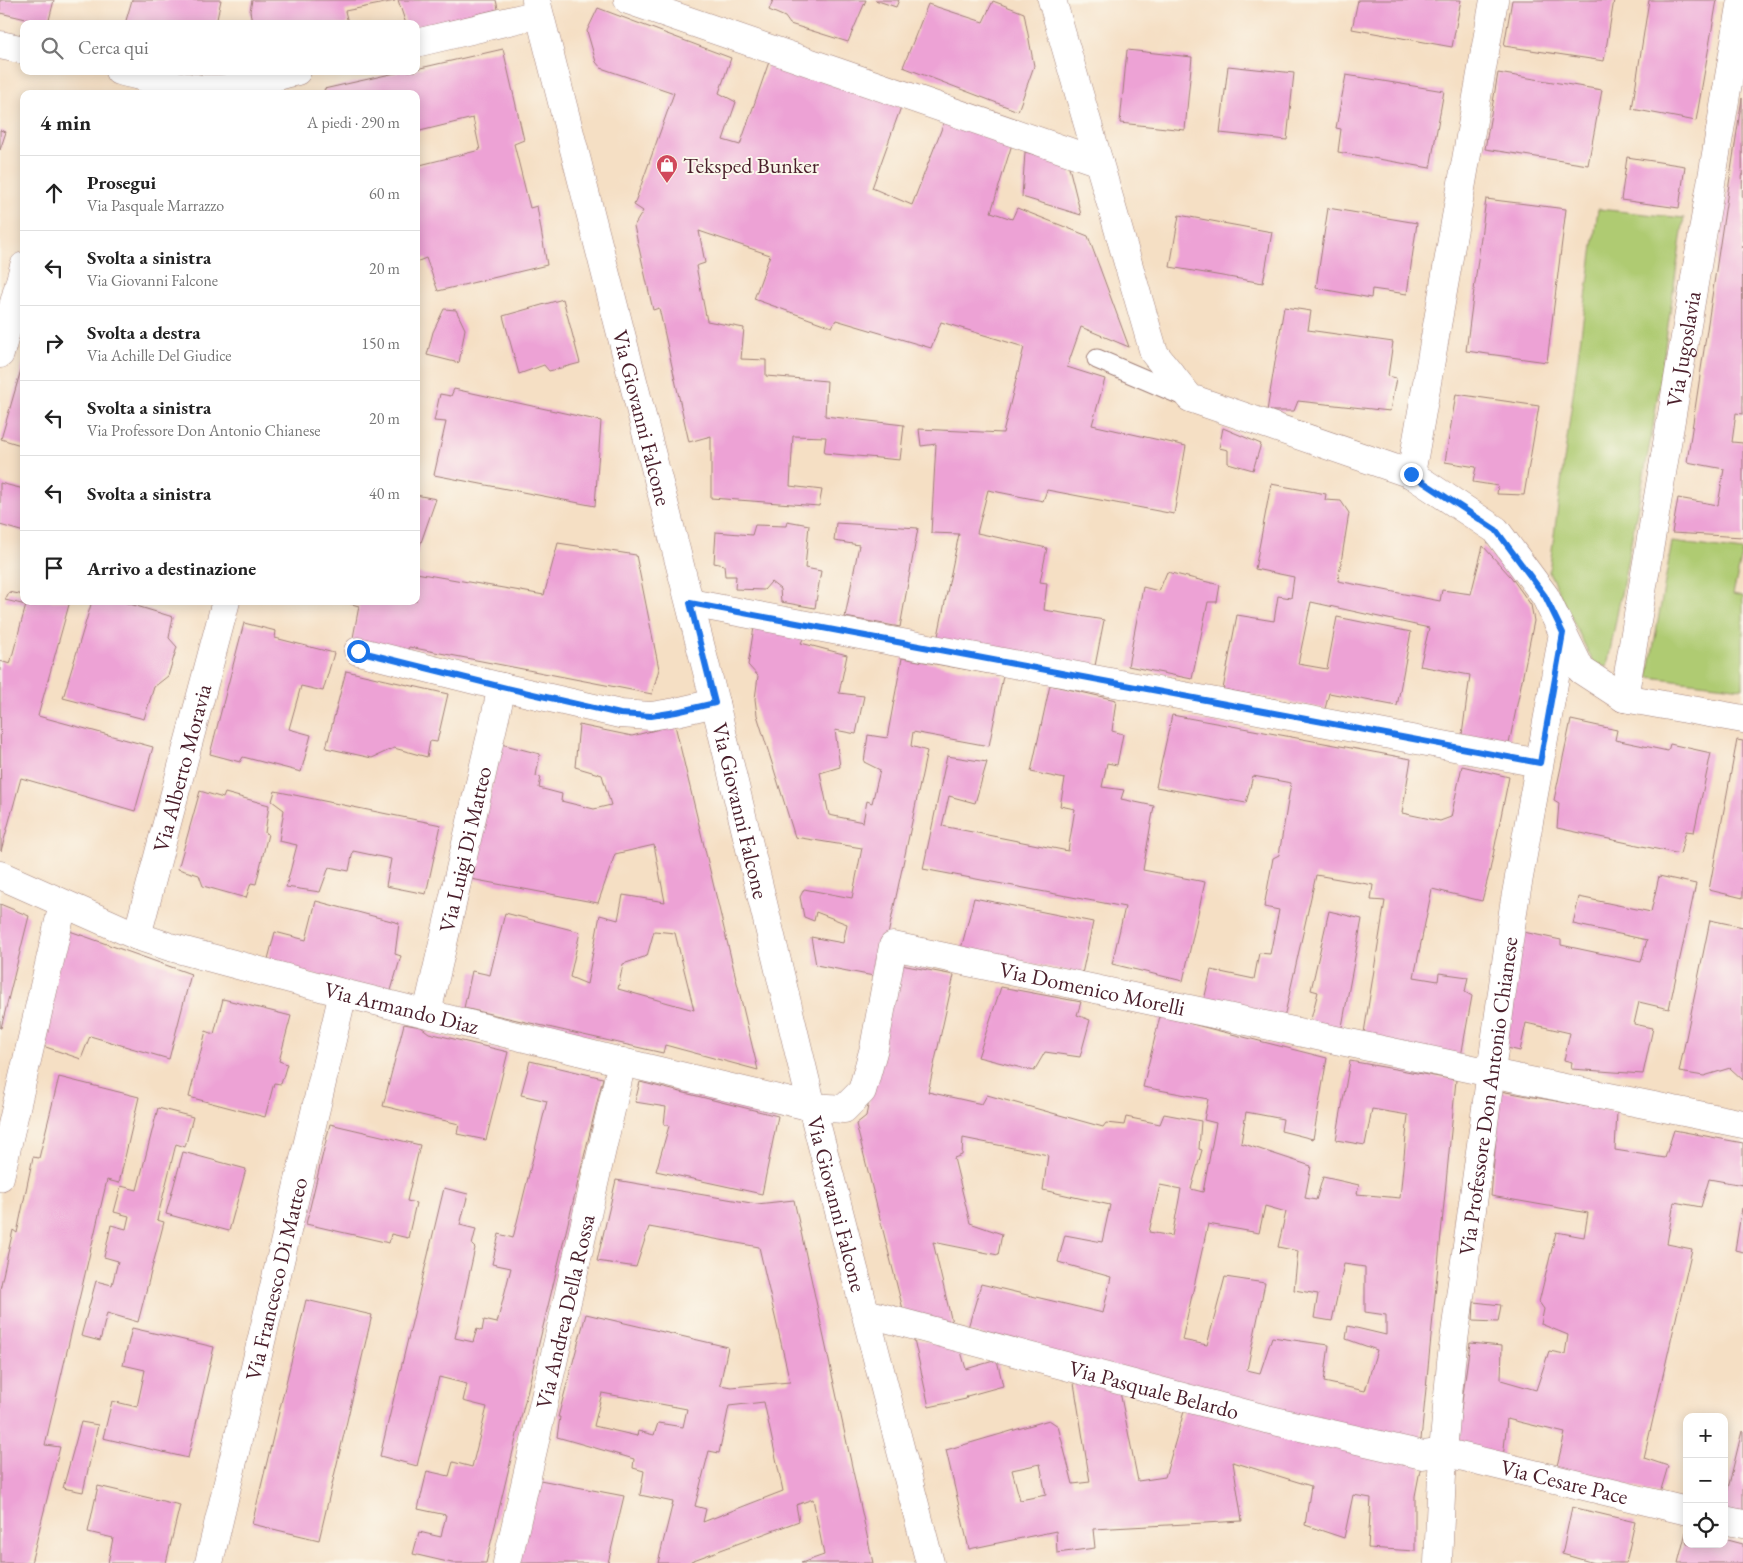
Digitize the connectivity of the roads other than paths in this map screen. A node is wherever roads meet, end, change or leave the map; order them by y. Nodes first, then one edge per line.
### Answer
1 (628, 0) edge
2 (1052, 0) edge
3 (1494, 0) edge
4 (1742, 0) edge
5 (538, 7) edge
6 (420, 42) edge
7 (0, 45) edge
8 (20, 49) edge
9 (136, 75) edge
10 (280, 75) edge
11 (1099, 162) junction
12 (20, 281) edge
13 (0, 354) edge
14 (1097, 359) dead end
15 (1190, 398) junction
16 (1411, 474) junction
17 (690, 603) junction
18 (225, 605) edge
19 (1563, 633) junction
20 (358, 651) dead end
21 (502, 687) junction
22 (1624, 698) junction
23 (715, 703) junction
24 (1743, 719) edge
25 (1540, 763) junction
26 (0, 876) edge
27 (63, 904) junction
28 (136, 936) junction
29 (343, 993) junction
30 (427, 1013) junction
31 (622, 1062) junction
32 (1491, 1073) junction
33 (812, 1107) junction
34 (1743, 1124) edge
35 (0, 1177) edge
36 (866, 1313) junction
37 (1443, 1452) junction
38 (1683, 1510) edge
39 (1728, 1521) edge
40 (1743, 1524) edge
41 (209, 1563) edge
42 (507, 1563) edge
43 (930, 1563) edge
44 (1438, 1563) edge

1 - 11 street
2 - 11 street
3 - 16 street
4 - 22 street, Via Jugoslavia
5 - 6 street
5 - 17 street, Via Giovanni Falcone
7 - 8 street
9 - 10 street
11 - 15 street
12 - 13 street
14 - 15 lane
15 - 16 street
16 - 19 street
17 - 23 street, Via Giovanni Falcone
17 - 25 street
18 - 28 street, Via Alberto Moravia
19 - 22 street
19 - 25 street, Via Professore Don Antonio Chianese
20 - 21 street
21 - 23 street
21 - 30 street, Via Luigi Di Matteo
22 - 24 street
23 - 33 street, Via Giovanni Falcone
25 - 32 street, Via Professore Don Antonio Chianese
26 - 27 street, Via Armando Diaz
27 - 28 street, Via Armando Diaz
27 - 35 street
28 - 29 street, Via Armando Diaz
29 - 30 street, Via Armando Diaz
29 - 41 street, Via Francesco Di Matteo
30 - 31 street, Via Armando Diaz
31 - 33 street, Via Armando Diaz
31 - 42 street, Via Andrea Della Rossa
32 - 33 street, Via Domenico Morelli
32 - 34 street, Via Domenico Morelli
32 - 37 street, Via Professore Don Antonio Chianese
33 - 36 street, Via Giovanni Falcone
36 - 37 street, Via Pasquale Belardo
36 - 43 street, Via Giovanni Falcone
37 - 38 street, Via Cesare Pace
37 - 44 street, Via Professore Don Antonio Chianese
39 - 40 street

